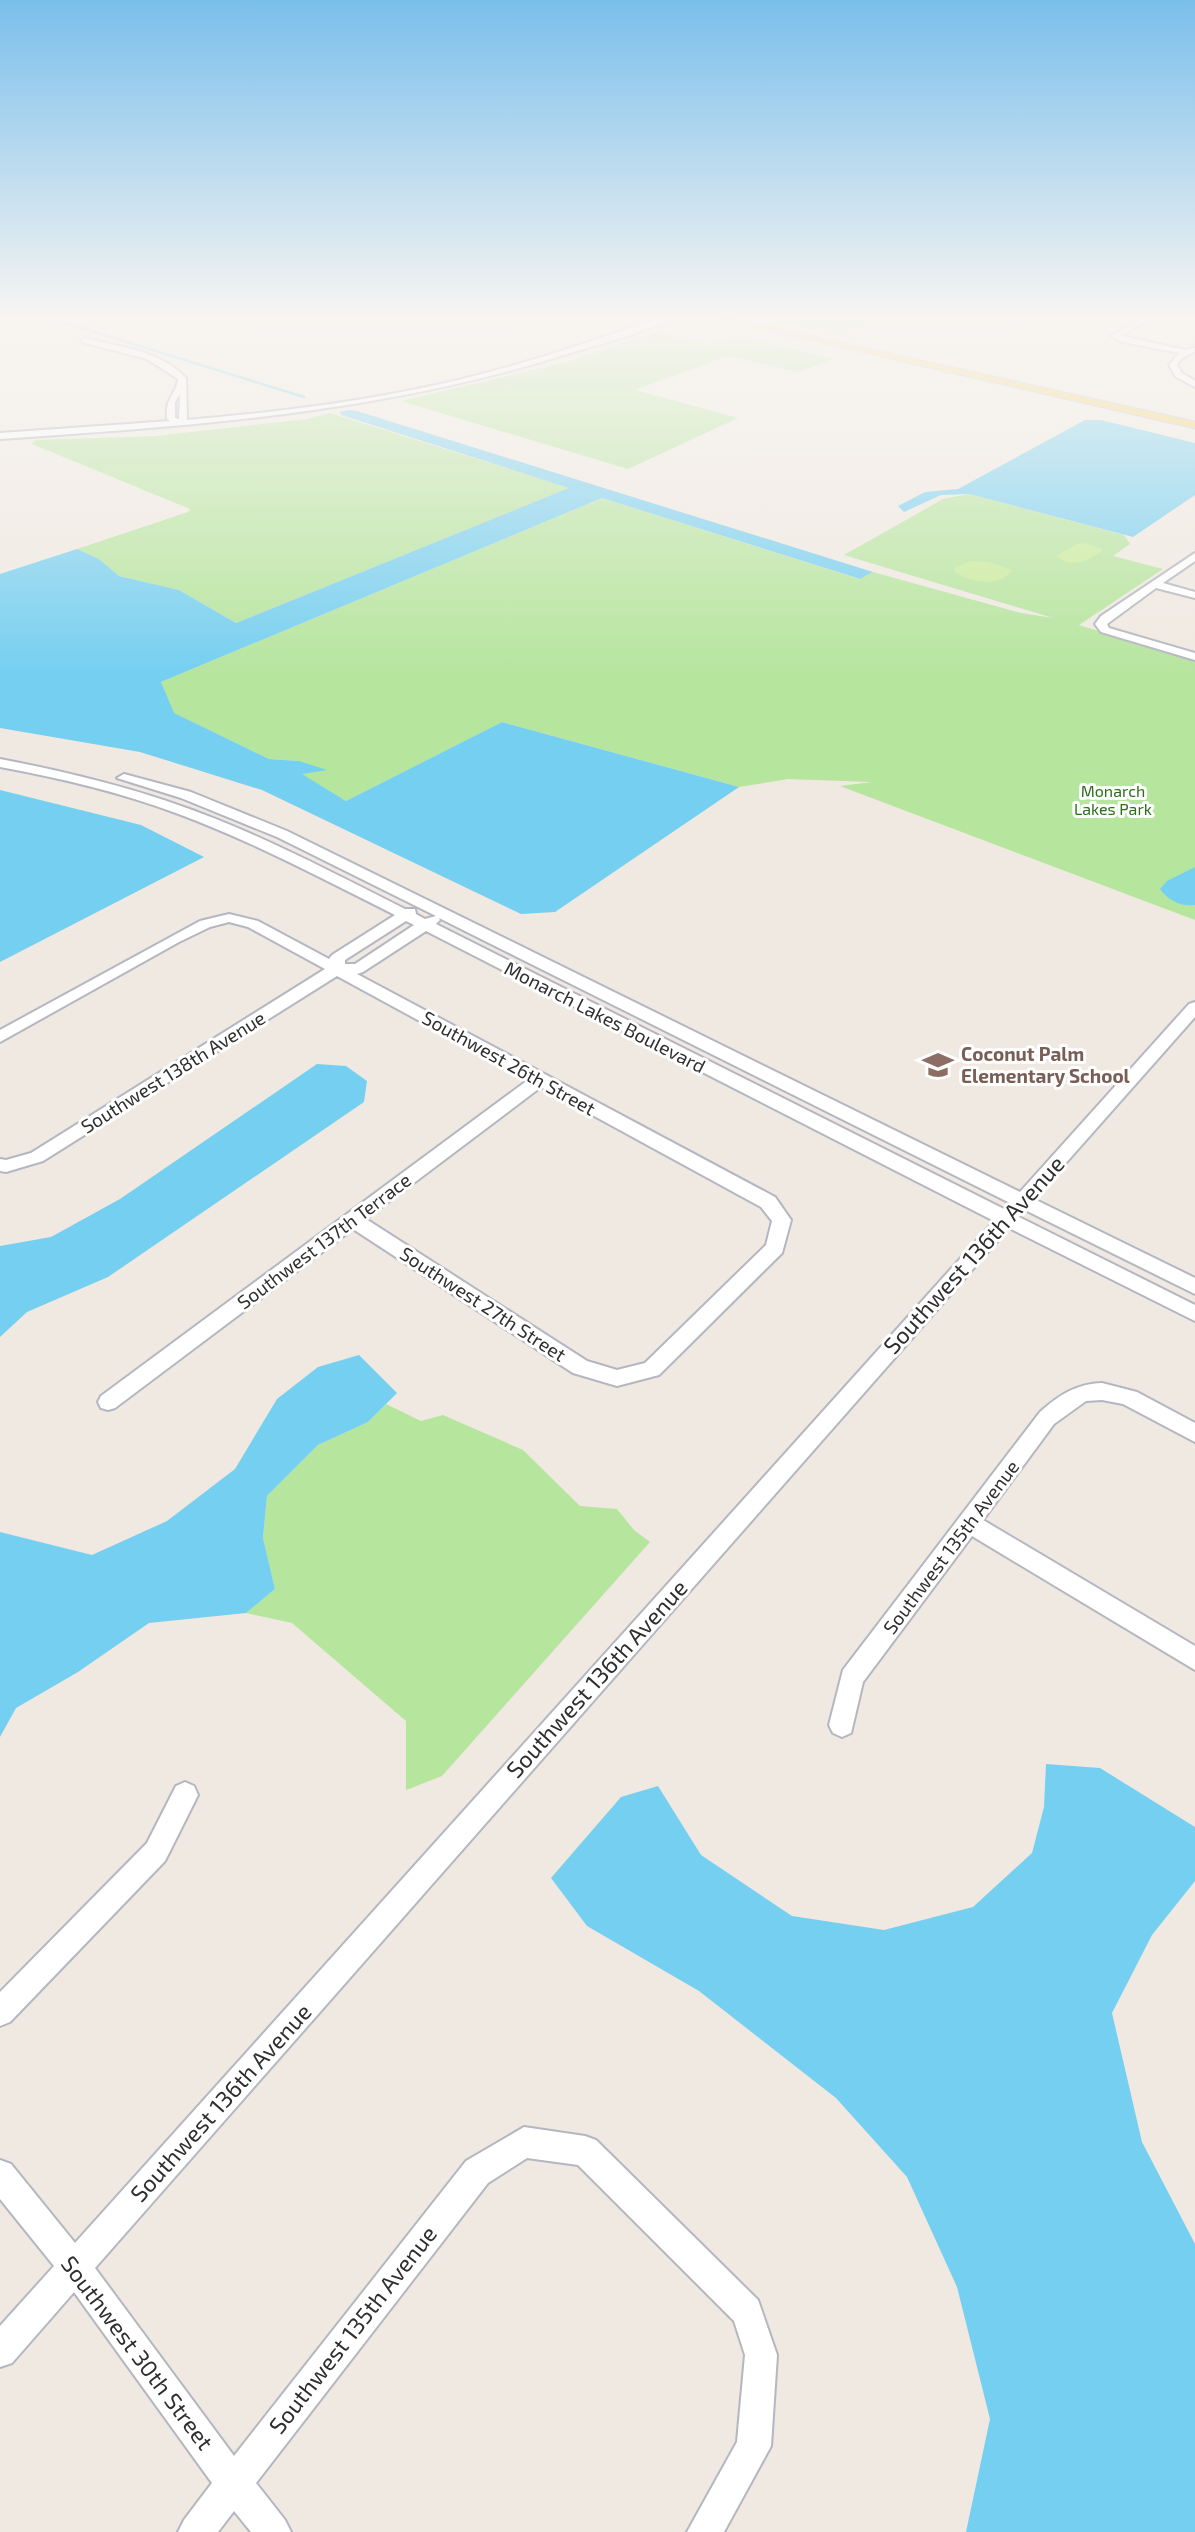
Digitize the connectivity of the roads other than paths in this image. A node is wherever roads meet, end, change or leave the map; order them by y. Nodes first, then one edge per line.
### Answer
1 (1195, 556) edge
2 (1155, 584) junction
3 (1195, 595) edge
4 (1195, 657) edge
5 (0, 750) edge
6 (0, 763) edge
7 (196, 815) junction
8 (320, 853) junction
9 (422, 904) junction
10 (443, 914) junction
11 (403, 916) junction
12 (424, 926) junction
13 (352, 948) junction
14 (373, 960) junction
15 (337, 969) junction
16 (1195, 1007) edge
17 (0, 1037) edge
18 (539, 1080) junction
19 (3, 1166) edge
20 (1013, 1210) junction
21 (353, 1220) junction
22 (1195, 1287) edge
23 (1195, 1314) edge
24 (618, 1378) joint
25 (108, 1402) dead end
26 (1195, 1433) edge
27 (969, 1523) junction
28 (1195, 1658) edge
29 (842, 1725) dead end
30 (185, 1795) dead end
31 (0, 2012) edge
32 (0, 2175) edge
33 (75, 2267) junction
34 (0, 2351) edge
35 (233, 2483) junction
36 (196, 2532) edge
37 (273, 2532) edge
38 (705, 2532) edge

1 - 2 street
2 - 3 street
2 - 4 street
5 - 8 street, Monarch Lakes Boulevard
6 - 7 street, Monarch Lakes Boulevard
7 - 8 street
7 - 11 street, Monarch Lakes Boulevard
8 - 9 street, Monarch Lakes Boulevard
9 - 10 street, Monarch Lakes Boulevard
9 - 11 street, Southwest 138th Avenue
10 - 12 street, Southwest 138th Avenue
10 - 20 street, Monarch Lakes Boulevard
11 - 12 street, Monarch Lakes Boulevard
11 - 13 street, Southwest 138th Avenue
12 - 14 street, Southwest 138th Avenue
12 - 20 street, Monarch Lakes Boulevard
13 - 14 street
13 - 15 street, Southwest 138th Avenue
14 - 15 street, Southwest 138th Avenue
15 - 17 street, Southwest 26th Street
15 - 18 street, Southwest 26th Street
15 - 19 street, Southwest 138th Avenue
16 - 20 street, Southwest 136th Avenue
18 - 21 street, Southwest 137th Terrace
18 - 24 street, Southwest 26th Street
20 - 22 street, Monarch Lakes Boulevard
20 - 23 street, Monarch Lakes Boulevard
20 - 33 street, Southwest 136th Avenue
21 - 24 street, Southwest 27th Street
21 - 25 street, Southwest 137th Terrace
26 - 27 street, Southwest 135th Avenue
27 - 28 street
27 - 29 street, Southwest 135th Avenue
30 - 31 street
32 - 33 street, Southwest 30th Street
33 - 34 street, Southwest 136th Avenue
33 - 35 street, Southwest 30th Street
35 - 36 street, Southwest 135th Avenue
35 - 37 street, Southwest 30th Street
35 - 38 street, Southwest 135th Avenue

